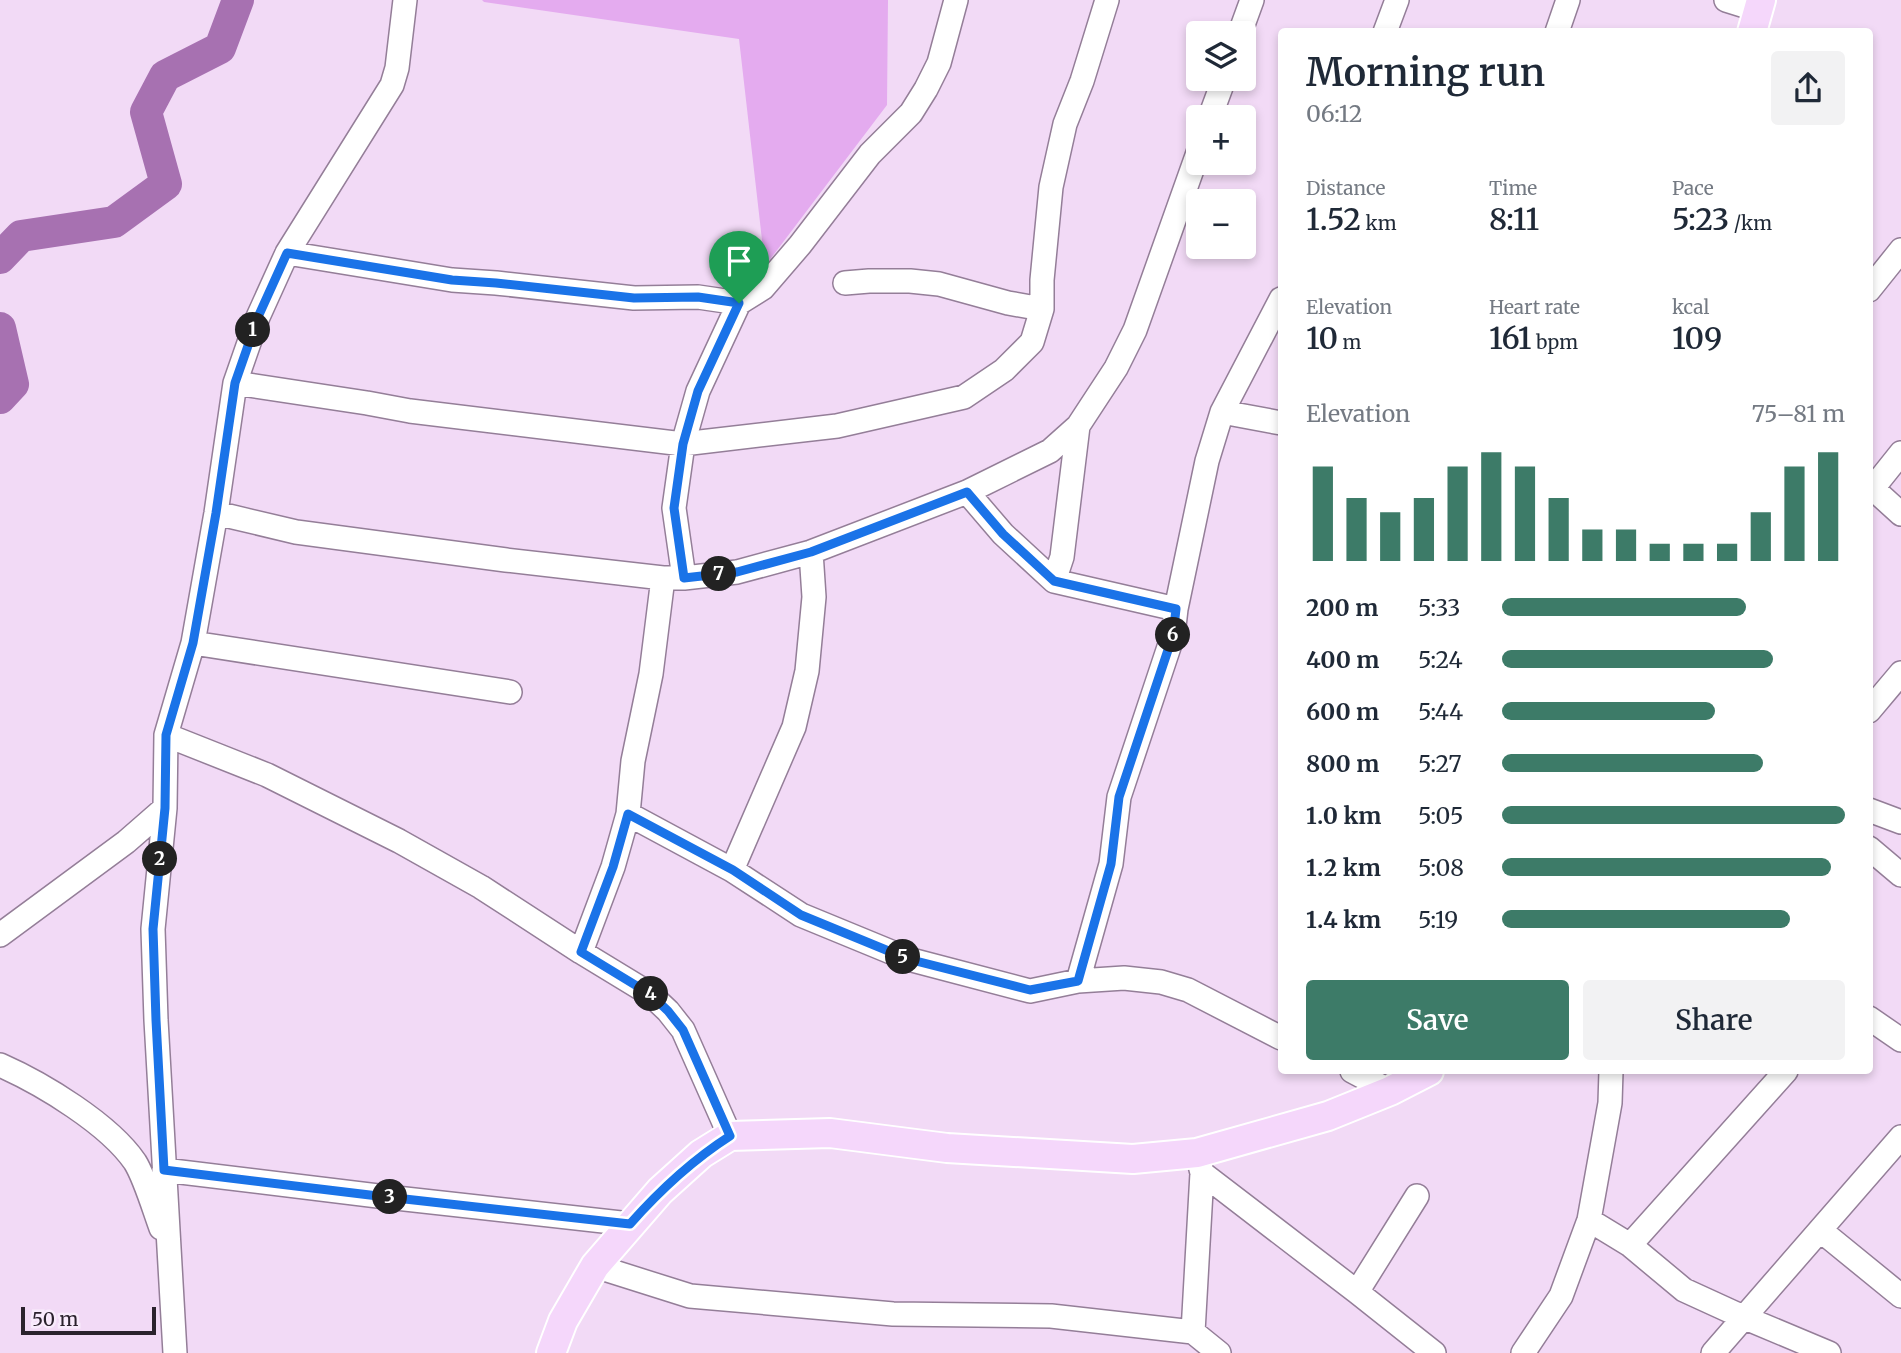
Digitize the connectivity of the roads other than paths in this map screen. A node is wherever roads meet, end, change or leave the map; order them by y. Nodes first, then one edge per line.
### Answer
1 (405, 0) edge
2 (956, 0) edge
3 (1107, 0) edge
4 (1252, 0) edge
5 (1397, 0) edge
6 (1568, 0) edge
7 (1726, 0) edge
8 (1757, 14) edge
9 (1244, 21) edge
10 (1386, 28) edge
11 (1558, 28) edge
12 (1190, 175) edge
13 (1901, 250) edge
14 (287, 253) junction
15 (845, 283) dead end
16 (1873, 285) edge
17 (739, 303) junction
18 (1278, 305) edge
19 (1042, 309) junction
20 (235, 383) junction
21 (1222, 412) junction
22 (1278, 422) edge
23 (1078, 426) junction
24 (683, 444) junction
25 (1901, 453) edge
26 (1873, 486) edge
27 (1873, 491) edge
28 (967, 492) junction
29 (216, 513) junction
30 (1901, 514) edge
31 (811, 552) junction
32 (673, 578) junction
33 (1054, 581) junction
34 (1176, 609) junction
35 (193, 643) junction
36 (1898, 684) edge
37 (510, 692) dead end
38 (1873, 706) edge
39 (166, 735) junction
40 (165, 808) junction
41 (1873, 812) edge
42 (628, 814) junction
43 (1901, 822) edge
44 (1873, 851) edge
45 (733, 870) junction
46 (1901, 875) edge
47 (0, 935) edge
48 (581, 952) junction
49 (1078, 981) junction
50 (1873, 1021) edge
51 (1278, 1036) edge
52 (1901, 1040) edge
53 (0, 1065) edge
54 (1358, 1074) edge
55 (1423, 1074) edge
56 (1611, 1074) edge
57 (1783, 1074) edge
58 (1390, 1091) junction
59 (730, 1136) junction
60 (1901, 1137) edge
61 (1199, 1163) junction
62 (164, 1170) junction
63 (1417, 1196) dead end
64 (1589, 1220) junction
65 (630, 1224) junction
66 (1820, 1230) junction
67 (1630, 1245) junction
68 (169, 1247) junction
69 (595, 1266) junction
70 (1357, 1292) junction
71 (1901, 1297) edge
72 (1743, 1317) junction
73 (1193, 1332) junction
74 (175, 1353) edge
75 (551, 1353) edge
76 (1219, 1353) edge
77 (1434, 1353) edge
78 (1524, 1353) edge
79 (1713, 1353) edge
80 (1829, 1353) edge

1 - 14 street
2 - 17 street
3 - 19 street
4 - 9 street
5 - 10 street
6 - 11 street
7 - 8 street
12 - 23 street
13 - 16 street
14 - 17 street
14 - 20 street
15 - 19 street
17 - 24 street
18 - 21 street
19 - 24 street
20 - 24 street
20 - 29 street
21 - 22 street
21 - 34 street
23 - 28 street
23 - 33 street
24 - 32 street
25 - 26 street
27 - 30 street
28 - 31 street
28 - 33 street
29 - 32 street
29 - 35 street
31 - 32 street
31 - 45 street
32 - 42 street
33 - 34 street
34 - 49 street
35 - 37 street
35 - 39 street
36 - 38 street
39 - 40 street
39 - 48 street
40 - 47 street
40 - 62 street
41 - 43 street
42 - 45 street
42 - 48 street
44 - 46 street
45 - 49 street
48 - 59 street
49 - 51 street
50 - 52 street
53 - 68 street
54 - 58 street
55 - 58 main road
56 - 64 street
57 - 67 street
58 - 61 main road
59 - 61 main road
59 - 65 main road
60 - 66 street
61 - 70 street
61 - 73 street
62 - 65 street
62 - 68 street
63 - 70 street
64 - 67 street
64 - 78 street
65 - 69 main road
66 - 71 street
66 - 72 street
67 - 72 street
68 - 74 street
69 - 73 street
69 - 75 main road
70 - 77 street
72 - 79 street
72 - 80 street
73 - 76 street

